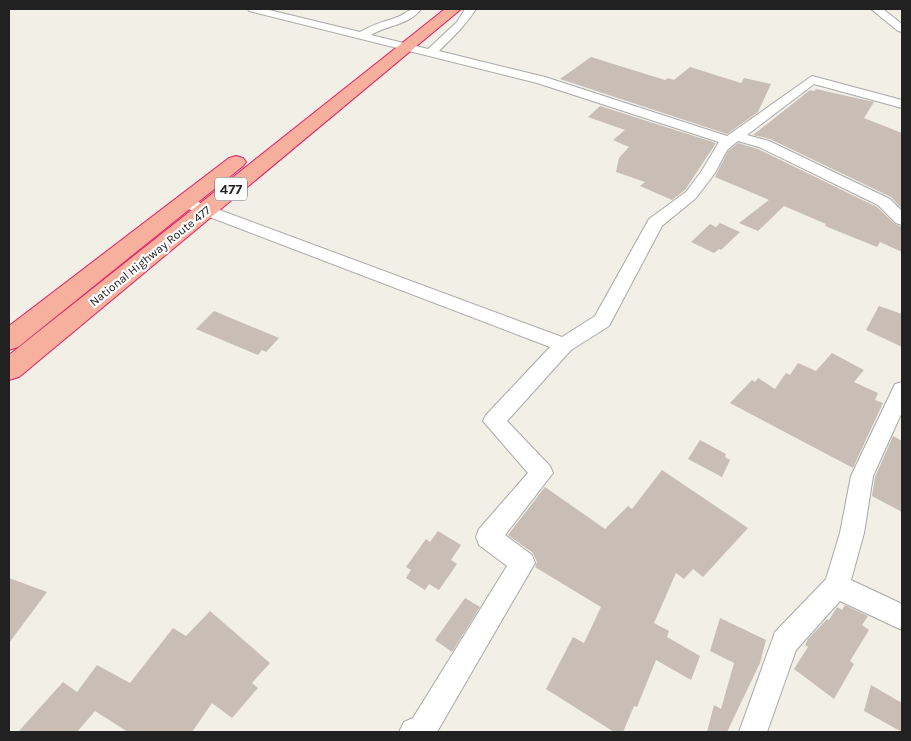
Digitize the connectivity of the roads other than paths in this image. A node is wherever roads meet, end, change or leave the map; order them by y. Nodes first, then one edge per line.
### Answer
1 (253, 9) edge
2 (416, 9) edge
3 (430, 9) edge
4 (454, 9) edge
5 (471, 9) edge
6 (876, 9) edge
7 (902, 29) edge
8 (363, 35) junction
9 (398, 43) junction
10 (431, 52) junction
11 (902, 104) edge
12 (733, 138) junction
13 (184, 202) junction
14 (206, 210) junction
15 (902, 220) edge
16 (9, 340) edge
17 (564, 345) junction
18 (9, 370) edge
19 (902, 390) edge
20 (837, 586) junction
21 (902, 617) edge
22 (414, 732) edge
23 (753, 732) edge

1 - 8 street
2 - 8 street
3 - 9 highway, National Highway Route 477 / 477
4 - 9 highway, National Highway Route 477 / 477
5 - 10 street
6 - 7 street
8 - 9 street
9 - 10 street
9 - 13 highway, National Highway Route 477 / 477
9 - 14 highway, National Highway Route 477 / 477
10 - 12 street
11 - 12 street
12 - 15 street
12 - 17 street
13 - 14 street
13 - 16 highway, National Highway Route 477 / 477
14 - 17 street
14 - 18 highway, National Highway Route 477 / 477
17 - 22 street
19 - 20 street
20 - 21 street
20 - 23 street

